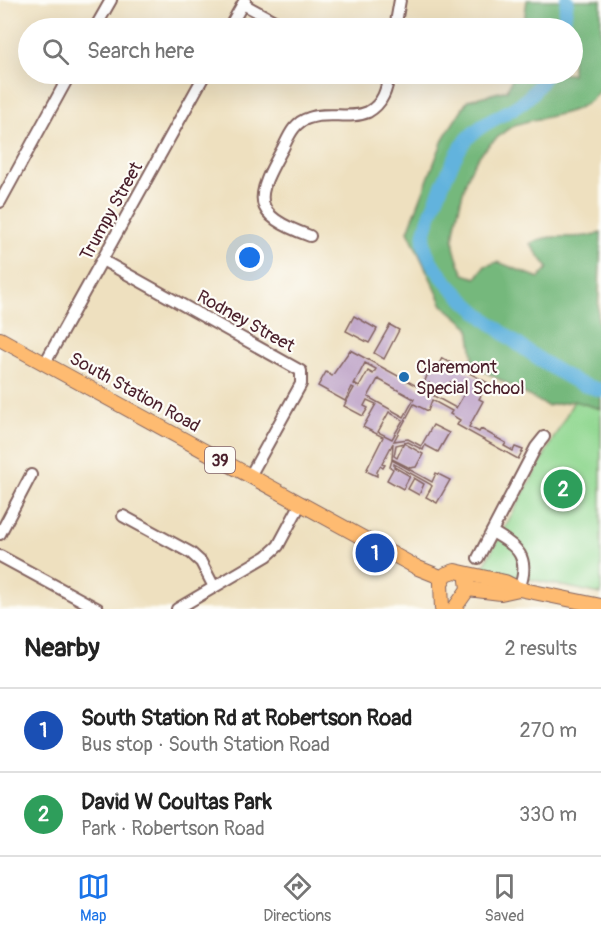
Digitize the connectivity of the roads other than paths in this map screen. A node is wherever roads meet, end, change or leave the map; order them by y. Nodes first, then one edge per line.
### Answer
1 (111, 0) edge
2 (399, 0) edge
3 (244, 2) edge
4 (101, 18) edge
5 (235, 18) edge
6 (270, 18) edge
7 (396, 18) edge
8 (64, 84) edge
9 (199, 84) edge
10 (386, 84) edge
11 (4, 184) edge
12 (0, 202) edge
13 (310, 236) dead end
14 (102, 260) junction
15 (0, 339) edge
16 (45, 363) junction
17 (544, 437) dead end
18 (31, 475) dead end
19 (250, 476) junction
20 (301, 503) junction
21 (123, 516) dead end
22 (492, 532) junction
23 (0, 534) edge
24 (0, 556) edge
25 (478, 558) dead end
26 (460, 572) junction
27 (443, 578) junction
28 (214, 588) junction
29 (519, 589) junction
30 (443, 593) junction
31 (465, 593) junction
32 (601, 606) edge
33 (98, 609) edge
34 (177, 609) edge
35 (442, 609) edge
36 (454, 609) edge

1 - 4 street
2 - 7 street
3 - 5 street
3 - 6 street
8 - 11 street
9 - 14 street, Trumpy Street
10 - 13 street
11 - 12 street
14 - 16 street, Trumpy Street
14 - 19 street, Rodney Street
15 - 16 main road, South Station Road / 39
16 - 19 main road, South Station Road / 39
17 - 22 street
18 - 23 street
19 - 20 main road, South Station Road / 39
20 - 27 main road, South Station Road / 39
20 - 28 street
21 - 28 street
22 - 25 street
22 - 29 street
24 - 33 street
26 - 27 main road
26 - 29 main road
26 - 31 main road
27 - 30 main road
28 - 34 street
29 - 31 main road
29 - 32 main road
30 - 31 main road
30 - 35 main road
31 - 36 main road

